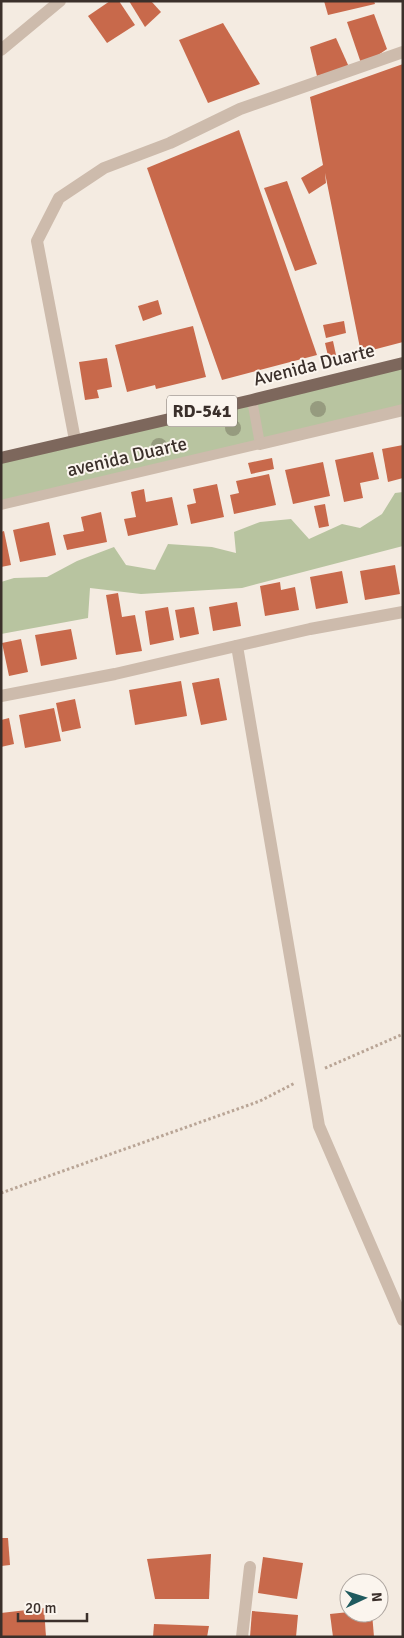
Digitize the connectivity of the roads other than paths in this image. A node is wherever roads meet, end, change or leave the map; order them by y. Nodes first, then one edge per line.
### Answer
1 (60, 1) edge
2 (7, 39) edge
3 (1, 50) edge
4 (403, 52) edge
5 (403, 363) edge
6 (252, 400) junction
7 (403, 410) edge
8 (75, 440) junction
9 (260, 444) junction
10 (1, 458) edge
11 (1, 505) edge
12 (403, 612) edge
13 (237, 646) junction
14 (1, 696) edge
15 (403, 1320) edge
16 (250, 1567) dead end
17 (242, 1637) edge

1 - 2 street
2 - 3 street
4 - 8 street
5 - 6 main road, Avenida Duarte / RD-541
6 - 8 main road, Avenida Duarte / RD-541
6 - 9 lane
7 - 9 street
8 - 10 main road, Avenida Duarte / RD-541
9 - 11 lane, avenida Duarte
12 - 13 street
13 - 14 street
13 - 15 street
16 - 17 street

